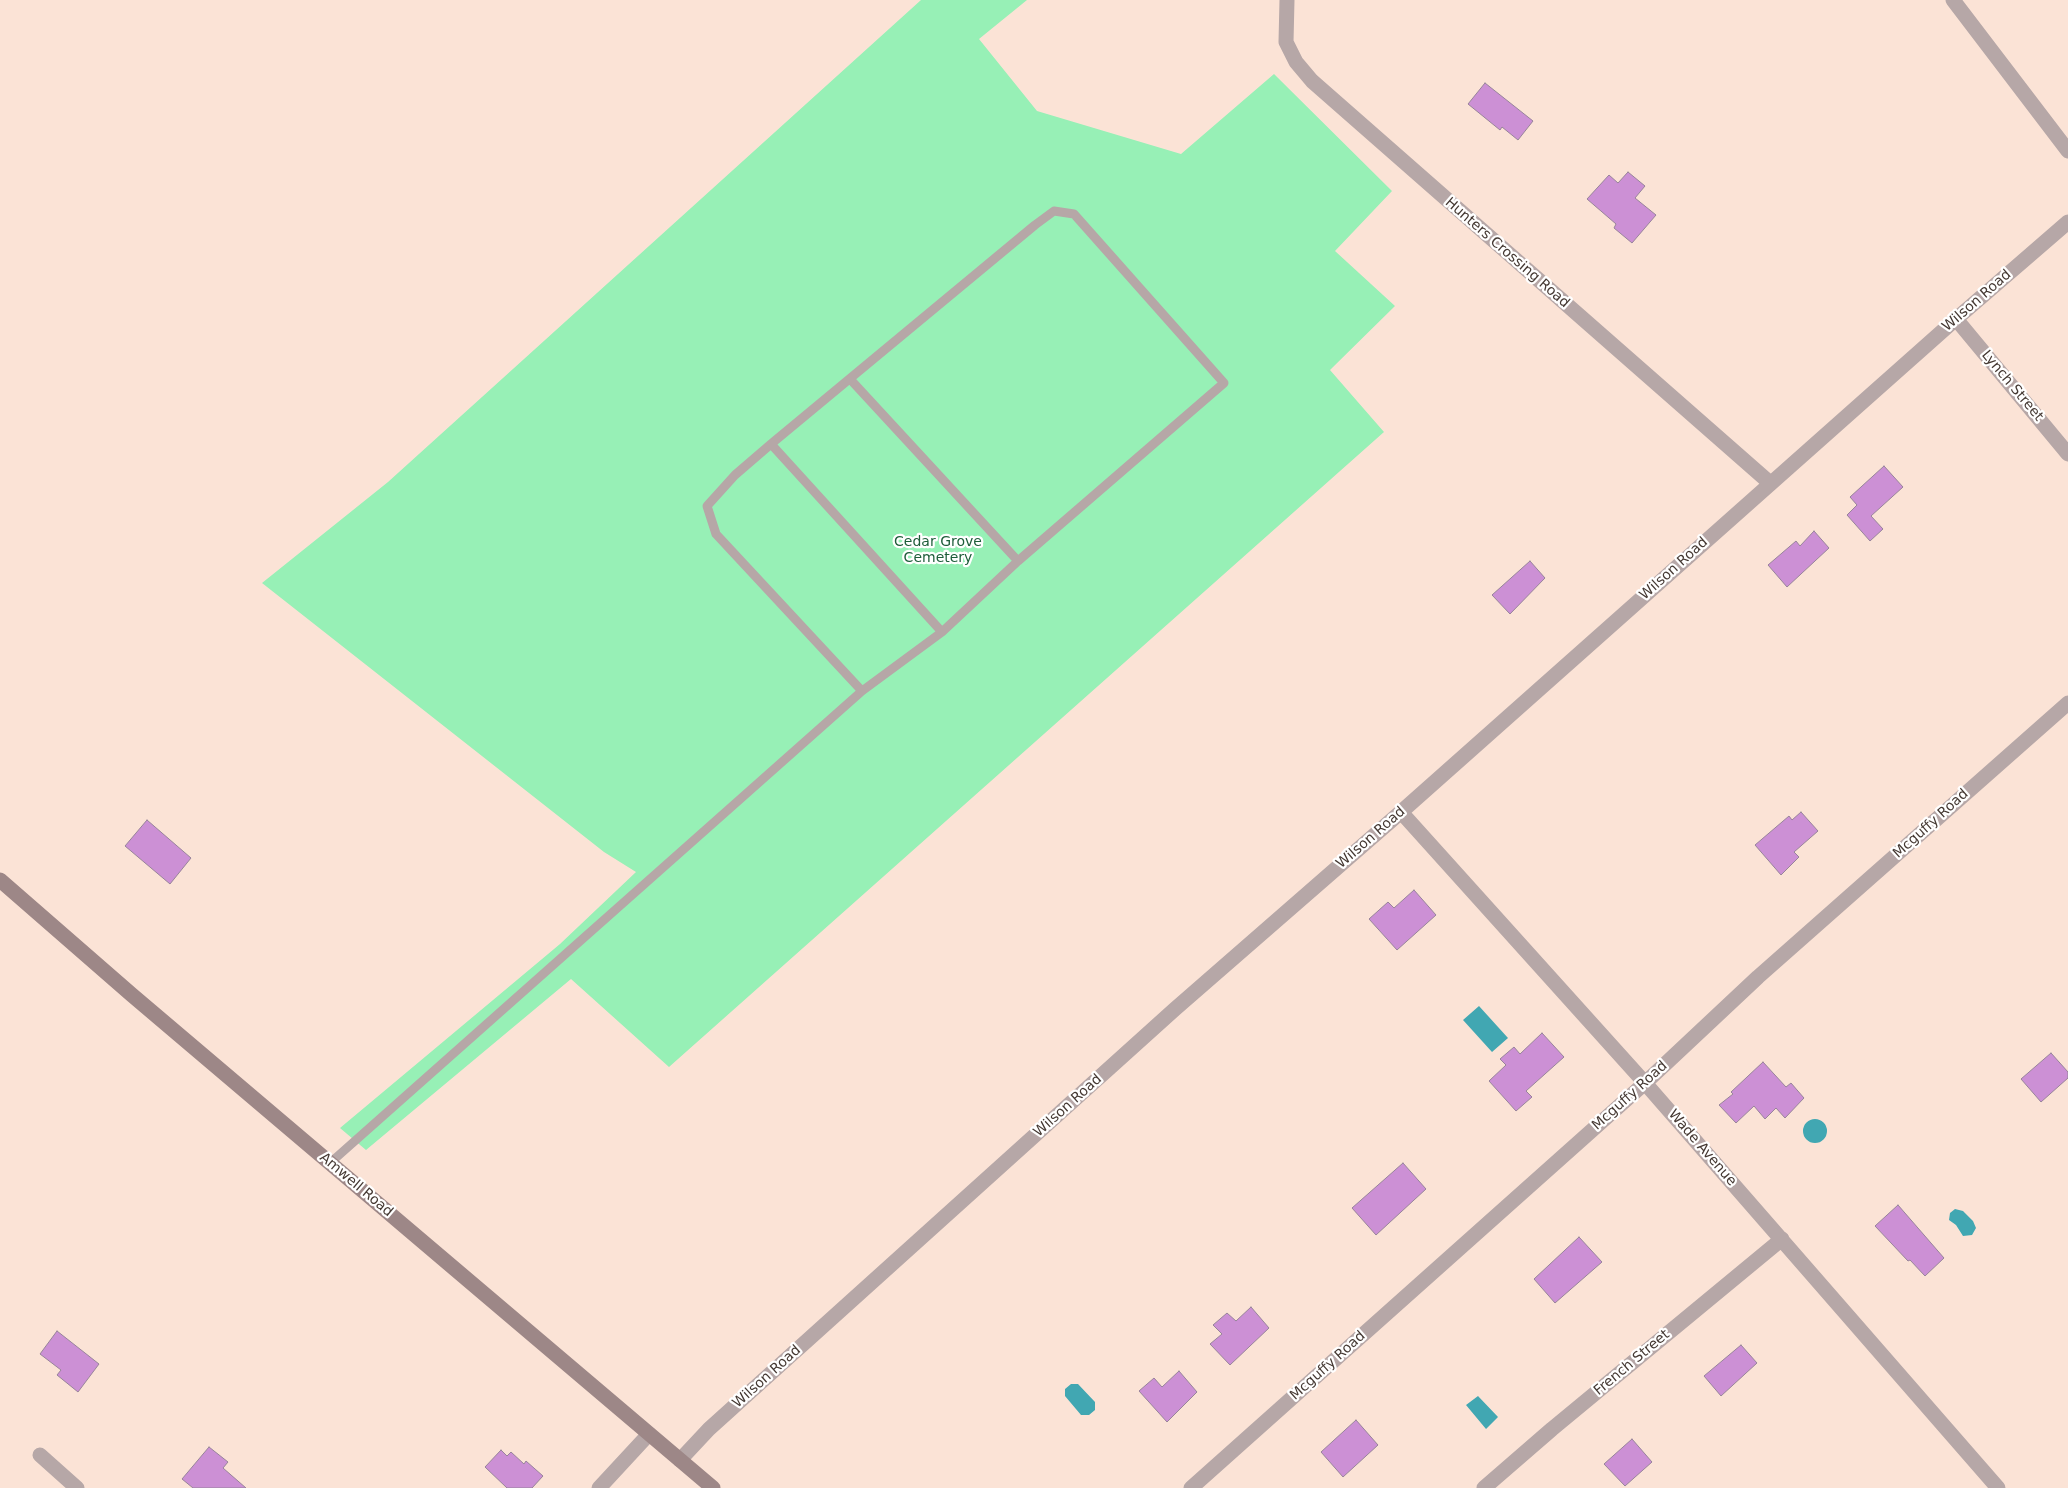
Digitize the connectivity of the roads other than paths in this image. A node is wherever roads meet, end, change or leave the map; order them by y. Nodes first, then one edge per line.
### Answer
1 (1287, 0) edge
2 (1953, 0) edge
3 (2068, 151) edge
4 (2068, 222) edge
5 (1956, 319) junction
6 (850, 380) junction
7 (771, 444) junction
8 (2068, 454) edge
9 (1770, 483) junction
10 (1018, 562) junction
11 (942, 632) junction
12 (862, 691) junction
13 (2068, 703) edge
14 (1401, 812) junction
15 (0, 880) edge
16 (1645, 1083) junction
17 (330, 1163) junction
18 (1782, 1239) junction
19 (649, 1434) junction
20 (40, 1455) dead end
21 (680, 1460) junction
22 (78, 1488) edge
23 (600, 1488) edge
24 (713, 1488) edge
25 (1191, 1488) edge
26 (1484, 1488) edge
27 (1998, 1488) edge

1 - 9 street, Hunters Crossing Road
2 - 3 street
4 - 5 street, Wilson Road
5 - 8 street, Lynch Street
5 - 9 street, Wilson Road
6 - 7 lane
6 - 10 lane
6 - 10 lane
7 - 11 lane
7 - 12 lane
9 - 14 street, Wilson Road
10 - 11 lane
11 - 12 lane
12 - 17 lane
13 - 16 street, Mcguffy Road
14 - 16 street, Wade Avenue
14 - 21 street, Wilson Road
15 - 17 main road, Amwell Road
16 - 18 street, Wade Avenue
16 - 25 street, Mcguffy Road
17 - 19 main road, Amwell Road
18 - 26 street, French Street
18 - 27 street, Wade Avenue
19 - 21 main road, Amwell Road
19 - 23 street
20 - 22 street
21 - 24 main road, Amwell Road

